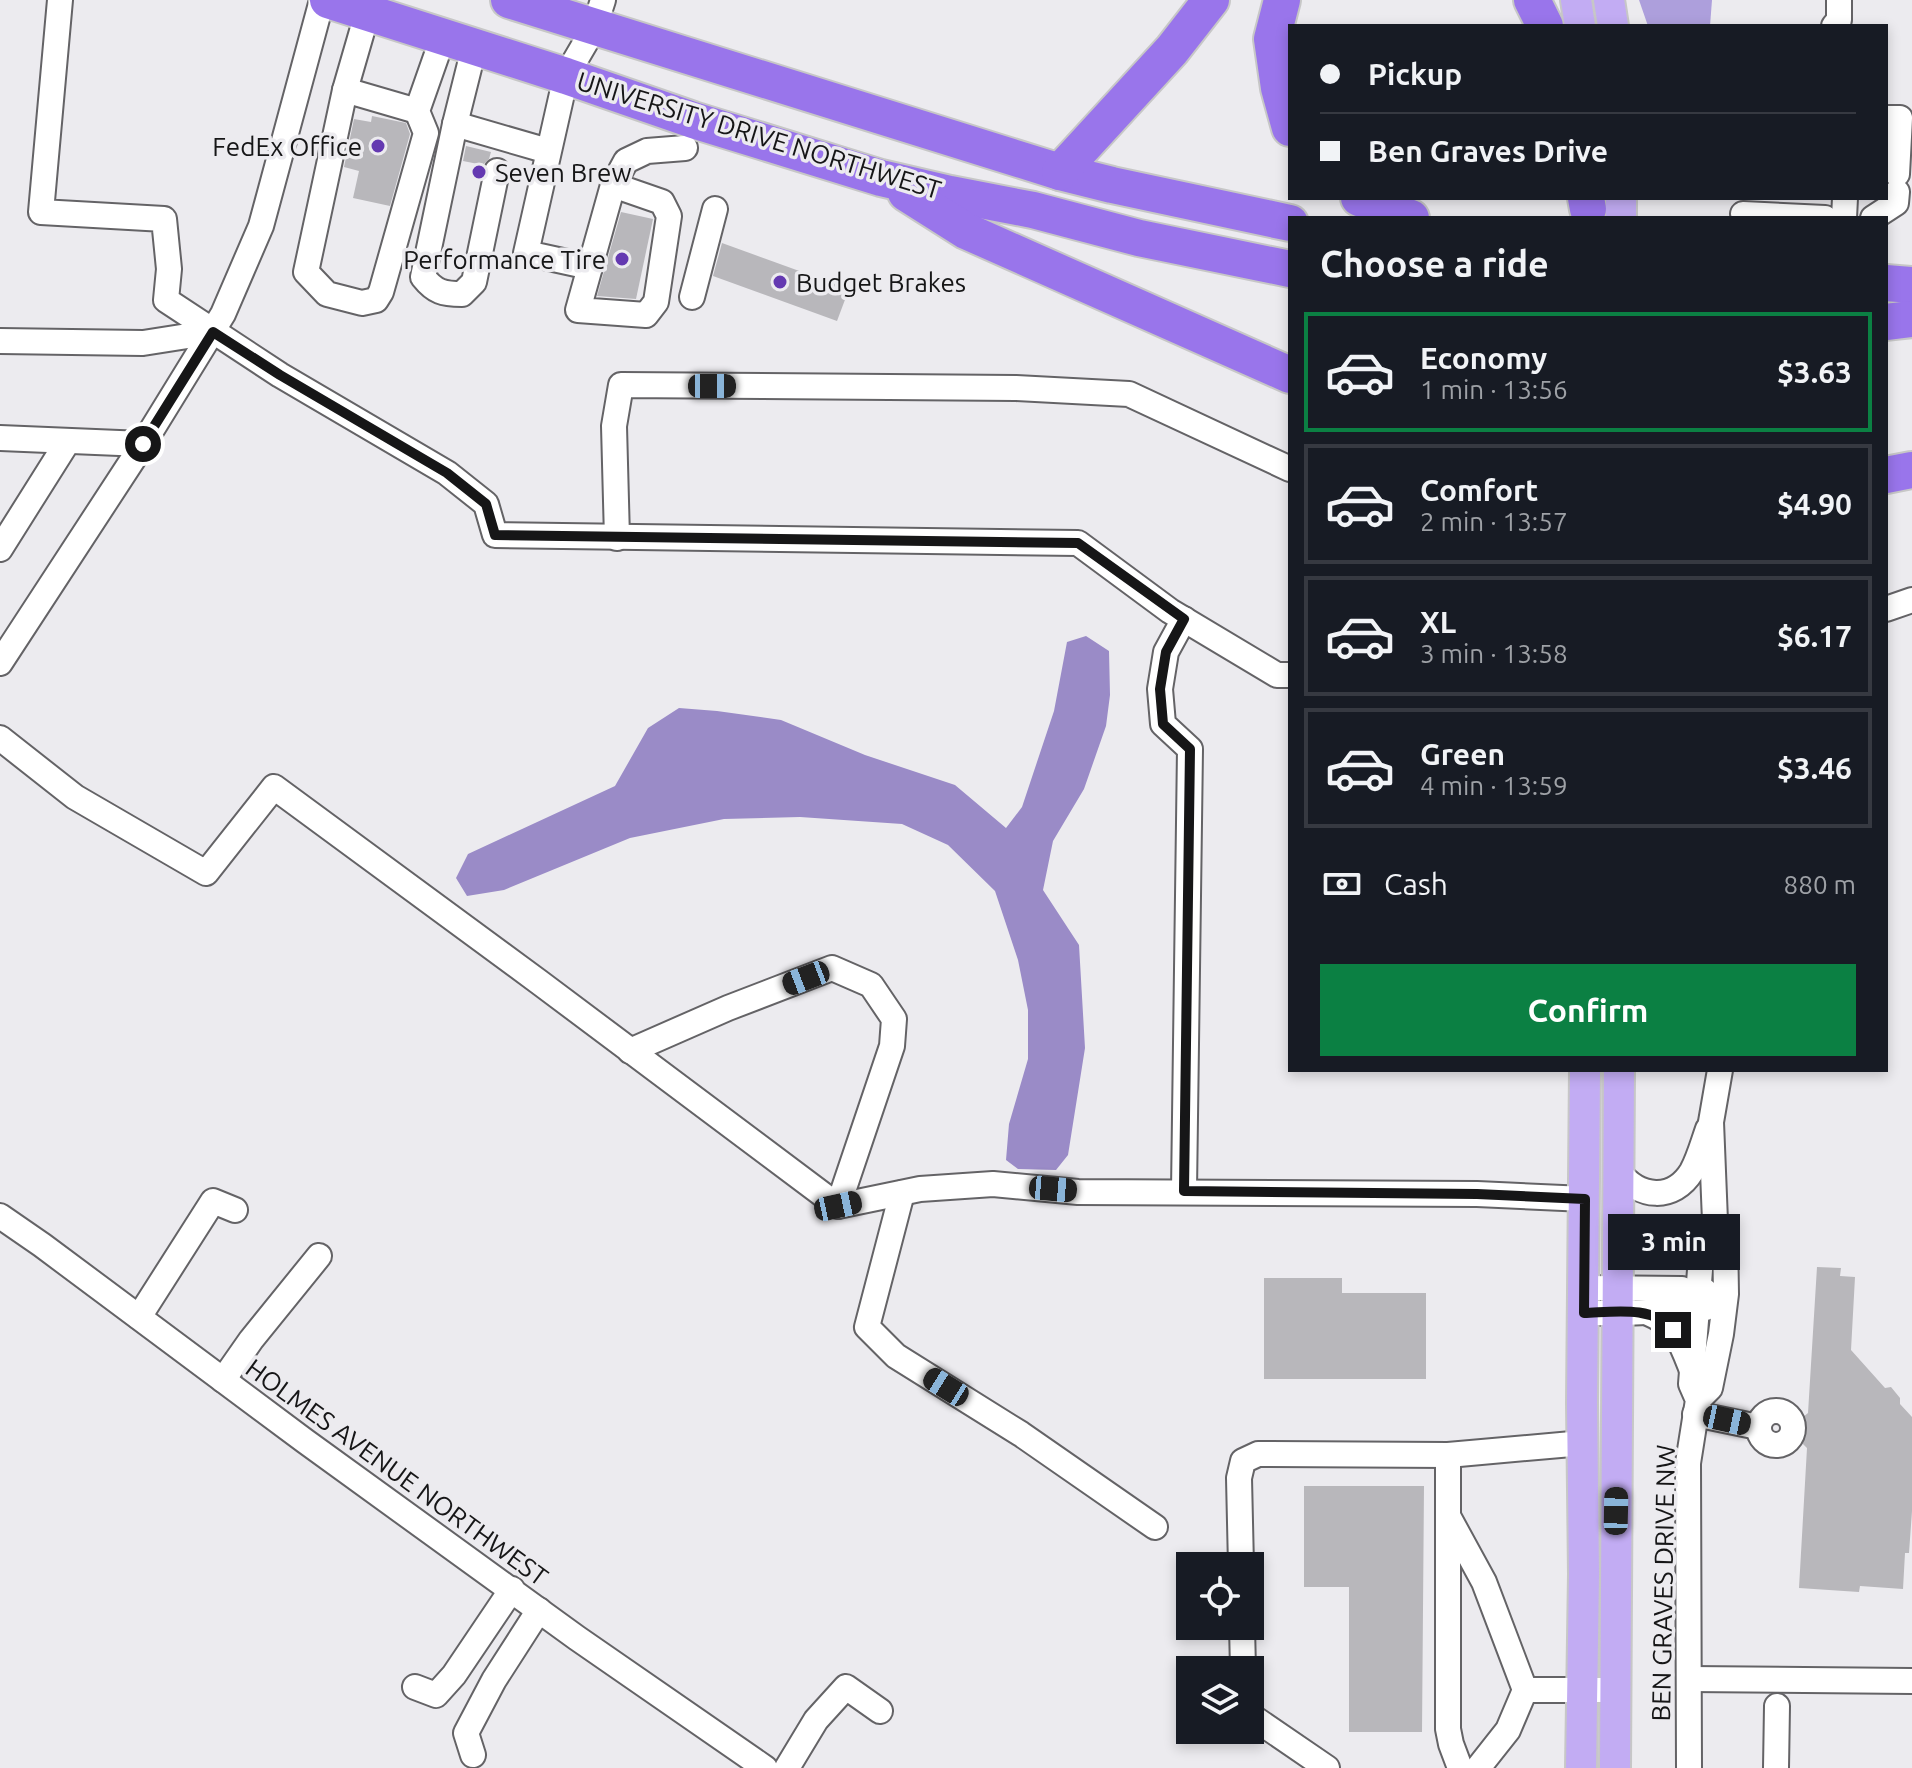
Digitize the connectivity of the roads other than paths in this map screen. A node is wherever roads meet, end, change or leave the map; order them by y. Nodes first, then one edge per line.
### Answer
1 (60, 0) edge
2 (325, 0) edge
3 (509, 0) edge
4 (1211, 0) edge
5 (1282, 0) edge
6 (1532, 0) edge
7 (1576, 0) edge
8 (1609, 0) edge
9 (1839, 0) edge
10 (367, 14) junction
11 (599, 14) edge
12 (1544, 24) edge
13 (1580, 24) edge
14 (1613, 24) edge
15 (1836, 24) edge
16 (458, 42) junction
17 (566, 76) junction
18 (345, 90) junction
19 (417, 111) junction
20 (1888, 118) edge
21 (1288, 121) edge
22 (455, 124) junction
23 (685, 148) dead end
24 (548, 151) junction
25 (501, 154) junction
26 (1060, 172) junction
27 (881, 178) junction
28 (613, 185) junction
29 (1364, 200) edge
30 (1798, 207) edge
31 (715, 209) dead end
32 (1743, 214) dead end
33 (1406, 216) edge
34 (1820, 216) edge
35 (1876, 216) edge
36 (1288, 223) edge
37 (590, 267) junction
38 (1288, 269) edge
39 (1888, 283) edge
40 (1912, 285) edge
41 (692, 297) dead end
42 (1912, 319) edge
43 (1888, 322) edge
44 (213, 332) junction
45 (1888, 335) edge
46 (1912, 336) edge
47 (0, 341) edge
48 (1288, 374) edge
49 (1, 440) edge
50 (68, 441) junction
51 (143, 444) junction
52 (1288, 468) edge
53 (1912, 470) edge
54 (1888, 475) edge
55 (617, 538) junction
56 (0, 549) edge
57 (1912, 600) edge
58 (1888, 608) edge
59 (1184, 619) junction
60 (0, 663) edge
61 (1288, 675) edge
62 (0, 738) edge
63 (630, 1051) junction
64 (1585, 1072) edge
65 (1619, 1072) edge
66 (1720, 1072) edge
67 (1711, 1122) junction
68 (1619, 1172) junction
69 (1184, 1191) junction
70 (902, 1193) junction
71 (1585, 1199) junction
72 (838, 1206) junction
73 (235, 1210) dead end
74 (0, 1216) edge
75 (1715, 1221) junction
76 (319, 1256) dead end
77 (1726, 1270) junction
78 (1699, 1296) junction
79 (1584, 1300) junction
80 (1628, 1304) junction
81 (139, 1317) junction
82 (1721, 1334) junction
83 (1692, 1370) junction
84 (223, 1380) junction
85 (1696, 1407) junction
86 (1758, 1427) dead end
87 (1583, 1443) junction
88 (1448, 1455) junction
89 (1448, 1516) junction
90 (1155, 1527) dead end
91 (1241, 1552) edge
92 (512, 1589) junction
93 (539, 1610) junction
94 (1689, 1679) junction
95 (1912, 1681) edge
96 (415, 1687) dead end
97 (1582, 1689) junction
98 (1525, 1690) junction
99 (1615, 1690) junction
100 (1777, 1706) dead end
101 (880, 1711) dead end
102 (1264, 1725) edge
103 (473, 1755) dead end
104 (765, 1768) edge
105 (787, 1768) edge
106 (1327, 1768) edge
107 (1460, 1768) edge
108 (1478, 1768) edge
109 (1581, 1768) edge
110 (1615, 1768) edge
111 (1689, 1768) edge
112 (1776, 1768) edge

1 - 44 street
2 - 10 highway, UNIVERSITY DRIVE NORTHWEST
2 - 44 street
3 - 11 highway, UNIVERSITY DRIVE NORTHWEST
4 - 26 highway
5 - 21 highway
6 - 12 highway
7 - 13 main road
8 - 14 main road
9 - 15 street
10 - 16 highway, UNIVERSITY DRIVE NORTHWEST
10 - 18 street
11 - 17 street
11 - 26 highway, UNIVERSITY DRIVE NORTHWEST
16 - 17 highway, UNIVERSITY DRIVE NORTHWEST
16 - 19 street
16 - 22 street
17 - 24 street
17 - 27 highway, UNIVERSITY DRIVE NORTHWEST
18 - 19 street
18 - 19 street
20 - 35 street
22 - 25 street
22 - 25 street
23 - 28 street
24 - 25 street
24 - 37 street
26 - 36 highway, UNIVERSITY DRIVE NORTHWEST
27 - 38 highway, UNIVERSITY DRIVE NORTHWEST
27 - 48 highway
28 - 37 street
28 - 37 street
29 - 33 highway
30 - 32 street
30 - 34 street
31 - 41 street
39 - 40 highway
42 - 43 highway
44 - 47 street
44 - 51 street
44 - 55 street
45 - 46 highway
49 - 50 street
50 - 51 street
50 - 56 street
51 - 60 street
52 - 55 street
53 - 54 highway
55 - 59 street
57 - 58 street
59 - 61 street
59 - 69 street
62 - 63 street
63 - 72 street
63 - 72 street
64 - 71 main road
65 - 68 main road
66 - 67 street, BEN GRAVES DRIVE NW
67 - 68 street
67 - 75 street, BEN GRAVES DRIVE NW
68 - 80 main road
69 - 70 street
69 - 71 street
70 - 72 street
70 - 90 street
71 - 79 main road
73 - 81 street
74 - 81 street, HOLMES AVENUE NORTHWEST
75 - 77 street, BEN GRAVES DRIVE NW
75 - 78 street, BEN GRAVES DRIVE NW
76 - 84 street
77 - 78 street
77 - 82 street, BEN GRAVES DRIVE NW
78 - 80 street
78 - 80 street
78 - 82 street
78 - 83 street, BEN GRAVES DRIVE NW
79 - 80 street
79 - 87 main road
80 - 83 street
80 - 99 main road
81 - 84 street, HOLMES AVENUE NORTHWEST
82 - 85 street, BEN GRAVES DRIVE NW
83 - 85 street, BEN GRAVES DRIVE NW
84 - 92 street, HOLMES AVENUE NORTHWEST
85 - 86 street
85 - 94 street, BEN GRAVES DRIVE NW
87 - 88 street
87 - 97 main road
88 - 89 street
88 - 91 street
89 - 98 street
89 - 107 street
92 - 93 street, HOLMES AVENUE NORTHWEST
92 - 96 street
93 - 103 street
93 - 104 street, HOLMES AVENUE NORTHWEST
94 - 95 street
94 - 111 street, BEN GRAVES DRIVE NW
97 - 98 street
97 - 99 street
97 - 109 main road
98 - 108 street
99 - 110 main road
100 - 112 street
101 - 105 street
102 - 106 street

